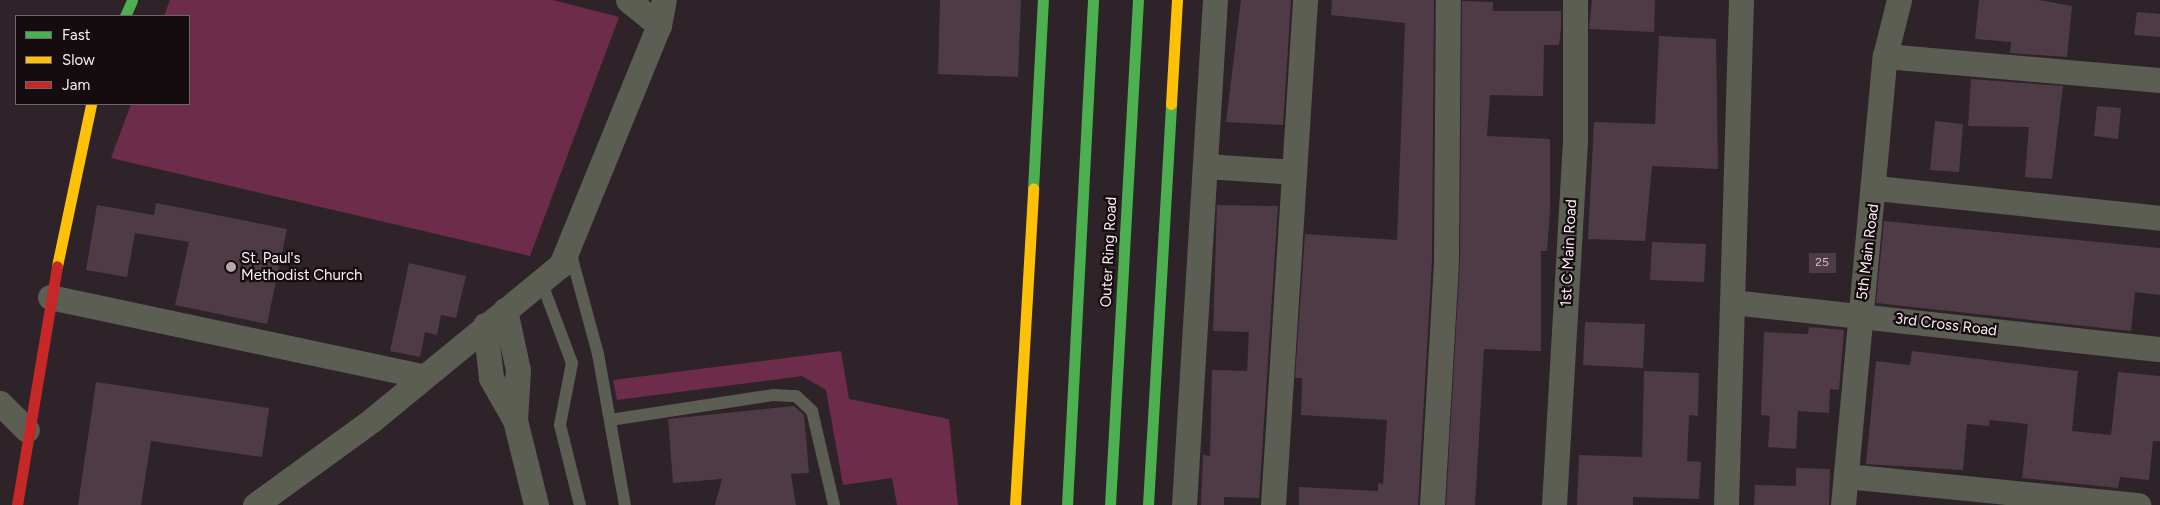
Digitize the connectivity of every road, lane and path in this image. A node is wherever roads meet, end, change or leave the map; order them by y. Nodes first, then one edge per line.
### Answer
1 (132, 0) edge
2 (628, 0) edge
3 (664, 0) edge
4 (1043, 0) edge
5 (1093, 0) edge
6 (1138, 0) edge
7 (1177, 0) edge
8 (1215, 0) edge
9 (1305, 0) edge
10 (1448, 0) edge
11 (1575, 0) edge
12 (1741, 0) edge
13 (1898, 0) edge
14 (125, 15) edge
15 (659, 25) junction
16 (1886, 56) junction
17 (2160, 80) edge
18 (91, 105) edge
19 (1206, 166) junction
20 (1293, 172) junction
21 (1876, 188) junction
22 (2160, 218) edge
23 (569, 246) junction
24 (541, 281) junction
25 (50, 298) junction
26 (1732, 302) junction
27 (505, 310) junction
28 (1861, 315) junction
29 (485, 325) junction
30 (2160, 349) edge
31 (425, 377) junction
32 (0, 402) edge
33 (515, 420) junction
34 (610, 420) junction
35 (26, 430) junction
36 (1846, 476) junction
37 (17, 505) edge
38 (255, 505) edge
39 (536, 505) edge
40 (580, 505) edge
41 (625, 505) edge
42 (834, 505) edge
43 (1015, 505) edge
44 (1067, 505) edge
45 (1110, 505) edge
46 (1148, 505) edge
47 (1184, 505) edge
48 (1273, 505) edge
49 (1432, 505) edge
50 (1554, 505) edge
51 (1726, 505) edge
52 (1844, 505) edge
53 (2139, 505) edge

1 - 14 main road
2 - 15 street
3 - 15 street
4 - 43 main road
5 - 44 main road, Outer Ring Road
6 - 45 main road, Outer Ring Road
7 - 46 main road
8 - 19 street
9 - 20 street
10 - 49 street
11 - 50 street, 1st C Main Road
12 - 26 street
13 - 16 street, 5th Main Road
15 - 23 street
16 - 17 street
16 - 21 street, 5th Main Road
18 - 25 main road
19 - 20 street
19 - 47 street
20 - 48 street
21 - 22 street
21 - 28 street, 5th Main Road
23 - 24 street
23 - 34 lane
24 - 27 street
24 - 40 lane
25 - 31 street
25 - 35 main road
26 - 28 street, 3rd Cross Road
26 - 51 street
27 - 29 street
27 - 33 street
28 - 30 street, 3rd Cross Road
28 - 36 street, 5th Main Road
29 - 31 street
29 - 33 street
31 - 38 street
32 - 35 street
33 - 39 street
34 - 41 lane
34 - 42 lane
35 - 37 main road
36 - 52 street, 5th Main Road
36 - 53 street

